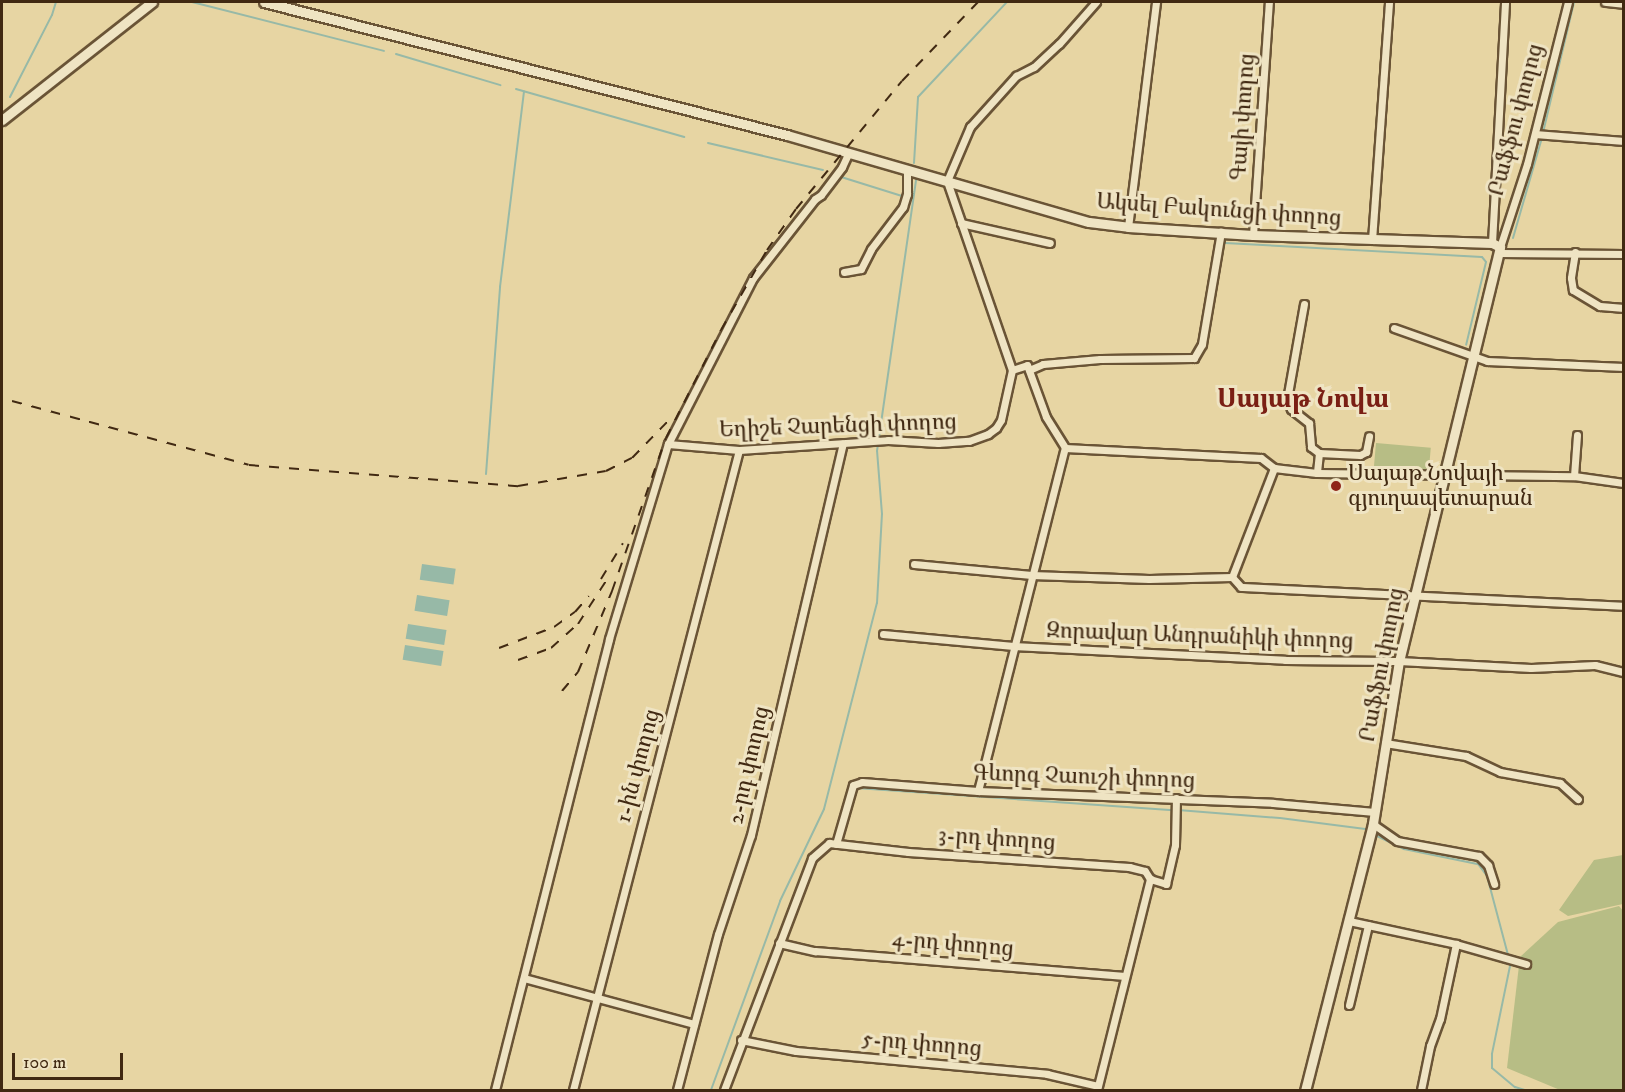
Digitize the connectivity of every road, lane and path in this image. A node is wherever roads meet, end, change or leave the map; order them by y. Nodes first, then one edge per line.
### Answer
1 (152, 2) edge
2 (264, 2) edge
3 (1096, 2) edge
4 (1156, 2) edge
5 (1269, 2) edge
6 (1389, 2) edge
7 (1505, 2) edge
8 (1568, 2) edge
9 (1605, 2) edge
10 (1623, 4) edge
11 (2, 120) edge
12 (1535, 134) junction
13 (1623, 141) edge
14 (848, 154) junction
15 (907, 170) junction
16 (947, 181) junction
17 (962, 223) junction
18 (1128, 227) junction
19 (1221, 232) junction
20 (1253, 235) junction
21 (1372, 240) junction
22 (1050, 243) dead end
23 (1498, 247) junction
24 (1575, 252) junction
25 (1623, 254) edge
26 (844, 272) dead end
27 (1304, 304) dead end
28 (1623, 308) edge
29 (1394, 328) dead end
30 (1476, 356) junction
31 (1623, 367) edge
32 (1012, 370) junction
33 (1029, 370) junction
34 (1577, 435) dead end
35 (1369, 436) dead end
36 (668, 444) junction
37 (843, 444) junction
38 (1065, 448) junction
39 (739, 450) junction
40 (1319, 453) junction
41 (1274, 468) junction
42 (1317, 472) junction
43 (1444, 476) junction
44 (1574, 477) junction
45 (1623, 483) edge
46 (914, 564) dead end
47 (1031, 575) junction
48 (1232, 577) junction
49 (1414, 597) junction
50 (1623, 606) edge
51 (883, 634) dead end
52 (1013, 646) junction
53 (1399, 661) junction
54 (1623, 672) edge
55 (1385, 743) junction
56 (978, 791) junction
57 (1176, 798) junction
58 (1578, 799) dead end
59 (1375, 812) junction
60 (1374, 824) junction
61 (836, 844) junction
62 (1150, 879) junction
63 (1494, 884) dead end
64 (1349, 921) junction
65 (1368, 925) junction
66 (779, 943) junction
67 (1456, 944) junction
68 (1526, 964) dead end
69 (1125, 976) junction
70 (524, 978) junction
71 (596, 998) junction
72 (1349, 1005) dead end
73 (694, 1024) junction
74 (741, 1040) junction
75 (1098, 1088) edge
76 (495, 1090) edge
77 (573, 1090) edge
78 (677, 1090) edge
79 (724, 1090) edge
80 (1305, 1090) edge
81 (1421, 1090) edge

1 - 11 main road
2 - 14 main road, Ակսել Բակունցի փողոց
3 - 16 street
4 - 18 street
5 - 20 street, Գայի փողոց
6 - 21 street
7 - 23 street
8 - 12 street, Րաֆֆու փողոց
9 - 10 street
12 - 13 street
12 - 23 street, Րաֆֆու փողոց
14 - 15 main road, Ակսել Բակունցի փողոց
14 - 36 street
15 - 16 main road, Ակսել Բակունցի փողոց
15 - 26 street
16 - 17 street
16 - 18 main road, Ակսել Բակունցի փողոց
17 - 22 street
17 - 32 street
18 - 19 main road, Ակսել Բակունցի փողոց
19 - 20 main road, Ակսել Բակունցի փողոց
19 - 33 street
20 - 21 main road, Ակսել Բակունցի փողոց
21 - 23 main road, Ակսել Բակունցի փողոց
23 - 24 street
23 - 30 main road, Րաֆֆու փողոց
24 - 25 street
24 - 28 street
27 - 40 street
29 - 30 street
30 - 31 street
30 - 43 main road, Րաֆֆու փողոց
32 - 33 street
32 - 37 street, Եղիշե Չարենցի փողոց
33 - 38 street
34 - 44 street
35 - 40 street
36 - 39 street, Եղիշե Չարենցի փողոց
36 - 70 street
37 - 39 street, Եղիշե Չարենցի փողոց
37 - 73 street, 2-րդ փողոց
38 - 41 street
38 - 47 street
39 - 71 street, 1-ին փողոց
40 - 42 street
41 - 42 street
41 - 48 street
42 - 43 street
43 - 44 street
43 - 49 main road, Րաֆֆու փողոց
44 - 45 street
46 - 47 street
47 - 48 street
47 - 52 street
48 - 49 street
49 - 50 street
49 - 53 main road, Րաֆֆու փողոց
51 - 52 street, Զորավար Անդրանիկի փողոց
52 - 53 street, Զորավար Անդրանիկի փողոց
52 - 56 street
53 - 54 street, Զորավար Անդրանիկի փողոց
53 - 55 main road, Րաֆֆու փողոց
55 - 58 street
55 - 59 main road, Րաֆֆու փողոց
56 - 57 street, Գևորգ Չաուշի փողոց
56 - 61 street, Գևորգ Չաուշի փողոց
57 - 59 street, Գևորգ Չաուշի փողոց
57 - 62 street
59 - 60 main road, Րաֆֆու փողոց
60 - 63 street
60 - 64 main road, Րաֆֆու փողոց
61 - 62 street, 3-րդ փողոց
61 - 66 street
62 - 69 street
64 - 65 street
64 - 80 main road, Րաֆֆու փողոց
65 - 67 street
65 - 72 street
66 - 69 street, 4-րդ փողոց
66 - 74 street
67 - 68 street
67 - 81 street
69 - 75 street
70 - 71 street
70 - 76 street
71 - 73 street
71 - 77 street, 1-ին փողոց
73 - 78 street, 2-րդ փողոց
74 - 75 street, 5-րդ փողոց
74 - 79 street

